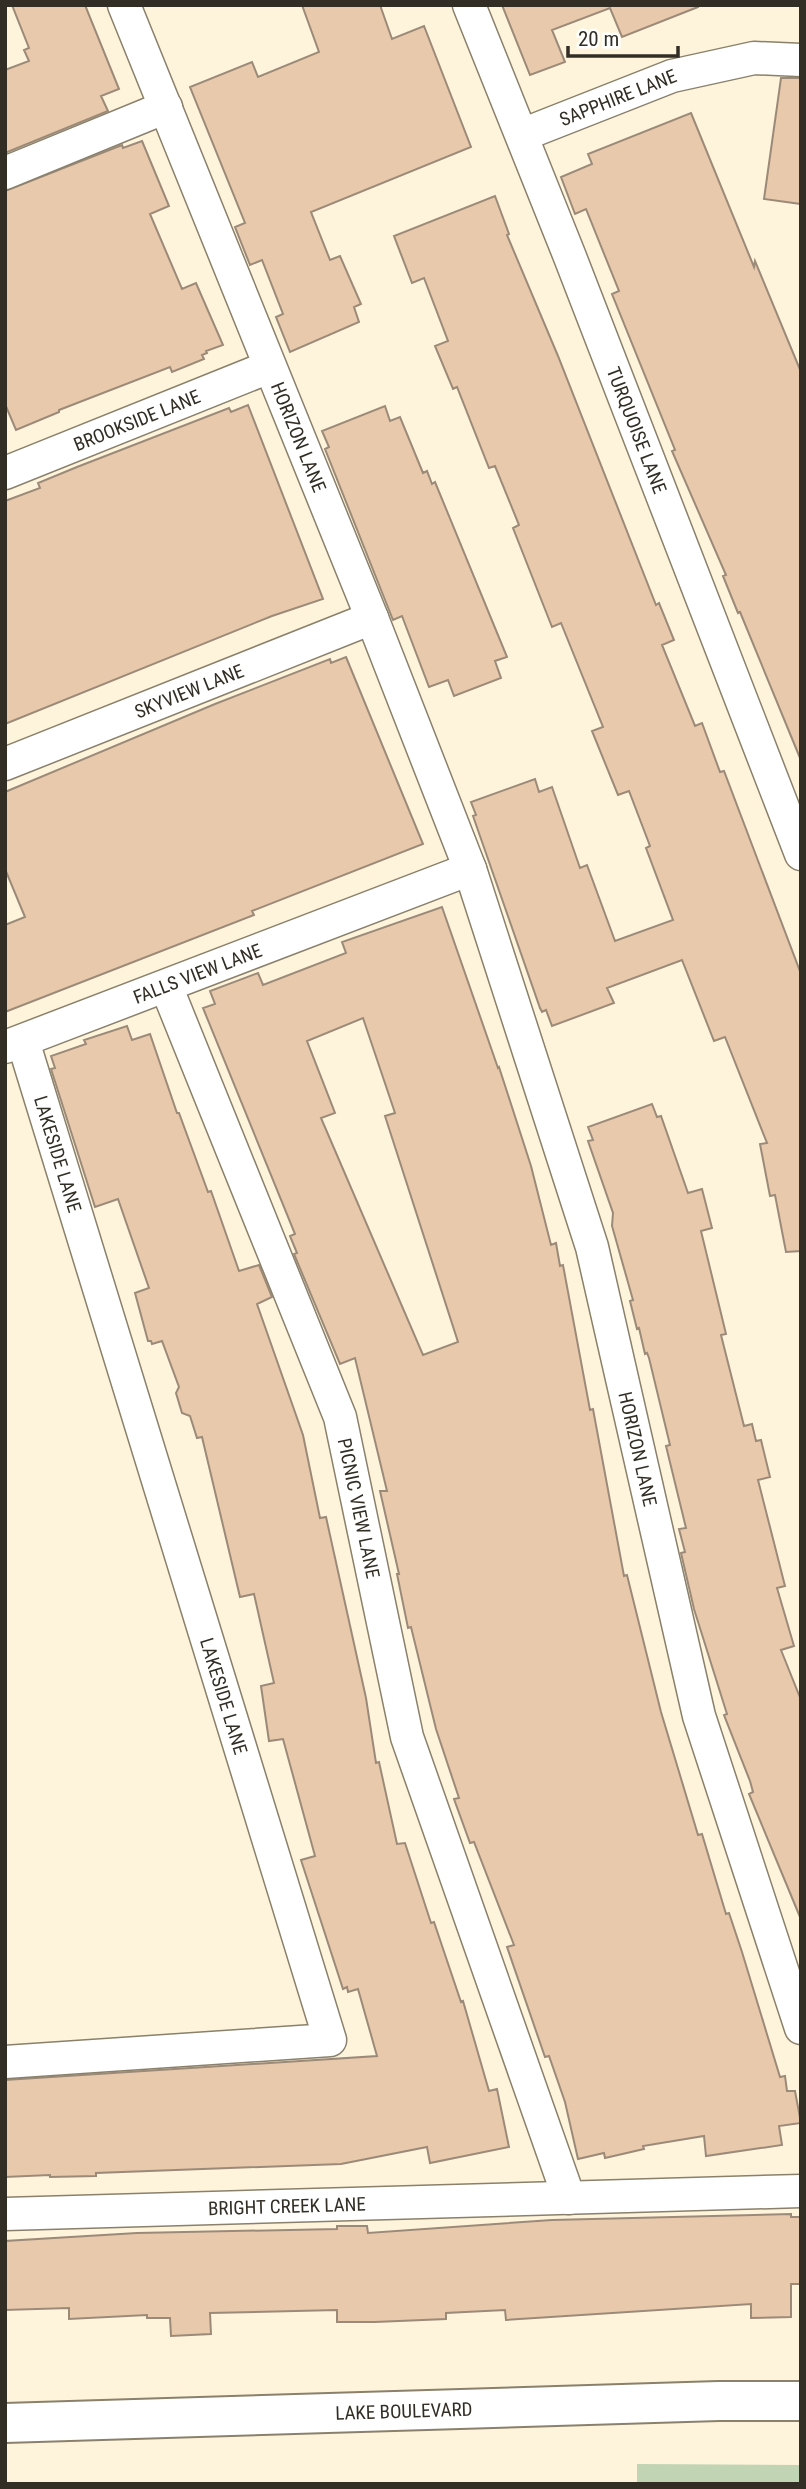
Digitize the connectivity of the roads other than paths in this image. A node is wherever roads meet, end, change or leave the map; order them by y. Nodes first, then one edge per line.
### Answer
1 (124, 5) edge
2 (469, 5) edge
3 (801, 60) edge
4 (166, 107) junction
5 (522, 135) junction
6 (5, 173) edge
7 (269, 367) junction
8 (5, 473) edge
9 (372, 618) junction
10 (5, 764) edge
11 (801, 854) edge
12 (470, 869) junction
13 (166, 986) junction
14 (14, 1044) edge
15 (801, 2028) edge
16 (5, 2062) edge
17 (801, 2191) edge
18 (569, 2198) junction
19 (5, 2214) edge
20 (801, 2400) edge
21 (5, 2423) edge

1 - 4 street, HORIZON LANE
2 - 5 street, TURQUOISE LANE
3 - 5 street, SAPPHIRE LANE
4 - 6 street
4 - 7 street, HORIZON LANE
5 - 11 street, TURQUOISE LANE
7 - 8 street, BROOKSIDE LANE
7 - 9 street, HORIZON LANE
9 - 10 street, SKYVIEW LANE
9 - 12 street, HORIZON LANE
12 - 13 street, FALLS VIEW LANE
12 - 15 street, HORIZON LANE
13 - 14 street, FALLS VIEW LANE
13 - 18 street, PICNIC VIEW LANE
14 - 16 street, LAKESIDE LANE
17 - 18 street, BRIGHT CREEK LANE
18 - 19 street, BRIGHT CREEK LANE
20 - 21 main road, LAKE BOULEVARD

